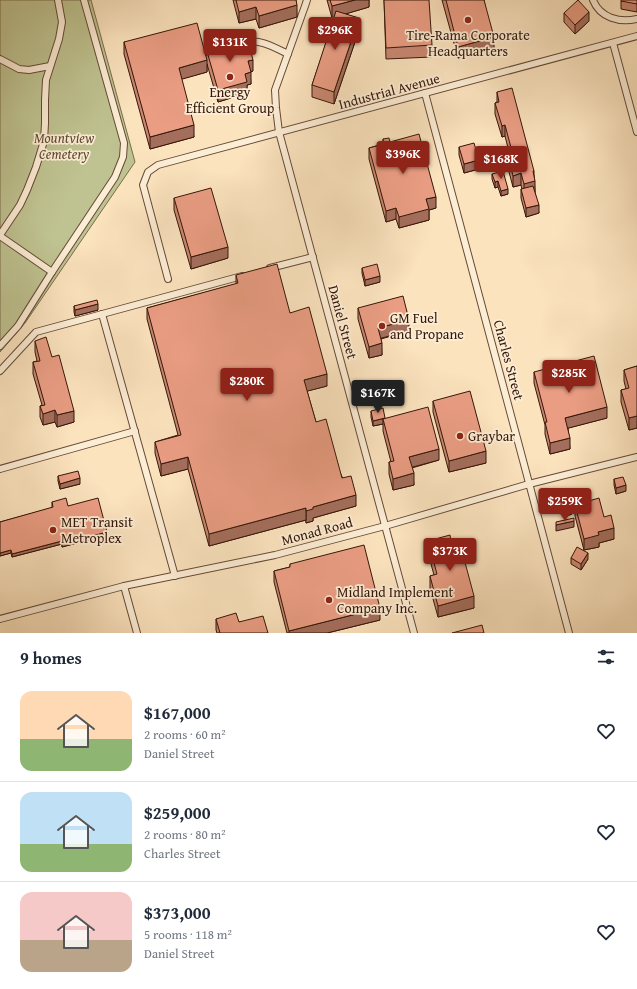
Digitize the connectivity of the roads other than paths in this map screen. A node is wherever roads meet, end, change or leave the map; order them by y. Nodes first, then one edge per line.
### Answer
1 (58, 0) edge
2 (84, 0) edge
3 (307, 0) edge
4 (593, 0) edge
5 (637, 19) edge
6 (637, 36) edge
7 (613, 43) junction
8 (234, 44) edge
9 (288, 54) junction
10 (0, 59) edge
11 (50, 66) junction
12 (426, 93) junction
13 (279, 132) junction
14 (637, 132) edge
15 (0, 235) edge
16 (313, 257) junction
17 (268, 269) edge
18 (52, 272) junction
19 (245, 275) edge
20 (168, 279) dead end
21 (102, 314) junction
22 (0, 346) edge
23 (0, 371) edge
24 (134, 431) junction
25 (637, 457) edge
26 (0, 469) edge
27 (529, 484) junction
28 (385, 526) junction
29 (175, 576) junction
30 (124, 586) junction
31 (0, 619) edge
32 (137, 633) edge
33 (414, 633) edge
34 (569, 633) edge

1 - 11 street
2 - 18 street
3 - 9 street, Daniel Street
4 - 5 street
6 - 7 street, Industrial Avenue
7 - 12 street, Industrial Avenue
7 - 14 street
8 - 9 street
9 - 13 street, Daniel Street
10 - 11 street
11 - 15 street
12 - 13 street, Industrial Avenue
12 - 27 street, Charles Street
13 - 16 street, Daniel Street
13 - 20 street, Industrial Avenue
15 - 18 street
16 - 17 street
16 - 28 street, Daniel Street
18 - 22 street
19 - 21 street
21 - 23 street
21 - 24 street
24 - 26 street
24 - 29 street
25 - 27 street, Monad Road
27 - 28 street, Monad Road
27 - 34 street, Charles Street
28 - 29 street, Monad Road
28 - 33 street, Daniel Street
29 - 30 street, Monad Road
30 - 31 street, Monad Road
30 - 32 street

